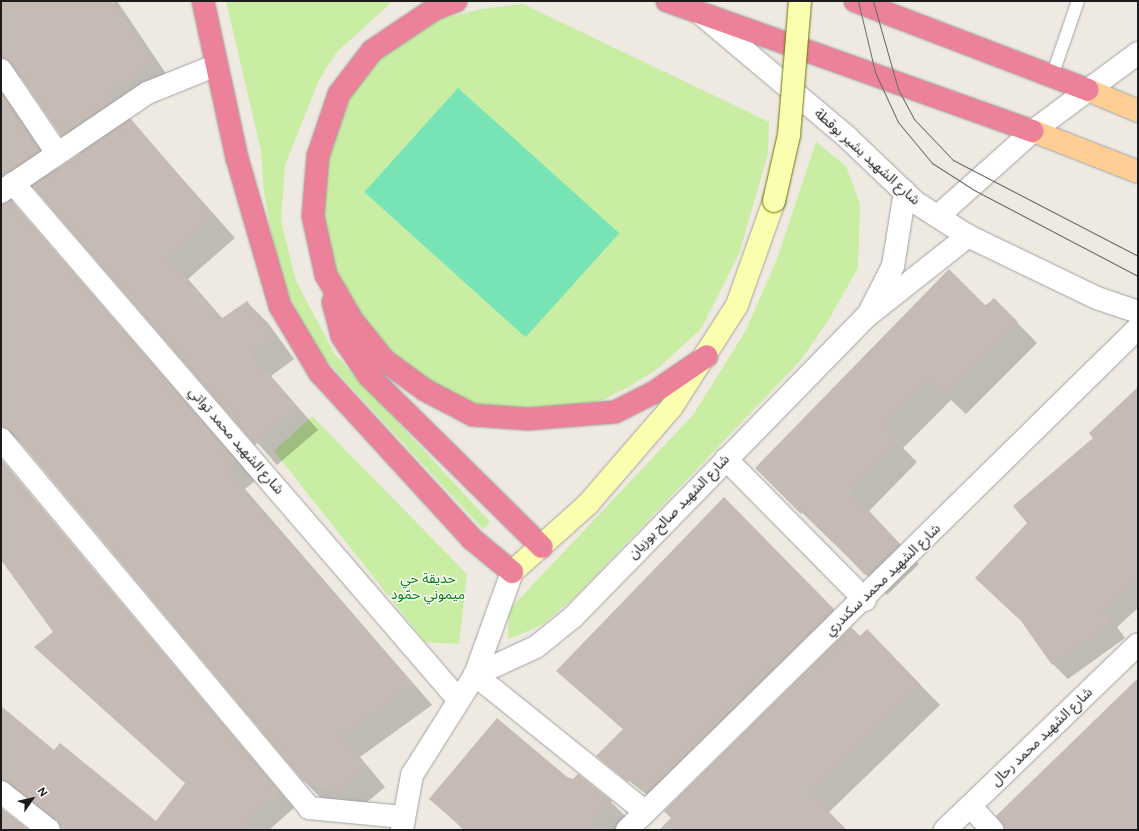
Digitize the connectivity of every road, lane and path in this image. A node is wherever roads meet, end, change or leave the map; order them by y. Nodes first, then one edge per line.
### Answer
1 (203, 1) edge
2 (456, 1) edge
3 (667, 1) edge
4 (800, 1) edge
5 (855, 1) edge
6 (1078, 1) edge
7 (701, 14) junction
8 (1138, 53) edge
9 (217, 65) junction
10 (1, 70) edge
11 (1052, 76) junction
12 (1088, 90) junction
13 (1138, 111) edge
14 (1033, 131) junction
15 (57, 153) junction
16 (1138, 172) edge
17 (7, 188) edge
18 (905, 192) junction
19 (938, 216) junction
20 (968, 236) junction
21 (326, 274) junction
22 (1138, 312) edge
23 (867, 316) junction
24 (1138, 328) edge
25 (707, 356) junction
26 (1, 439) edge
27 (726, 459) junction
28 (542, 547) junction
29 (512, 572) junction
30 (865, 600) junction
31 (1138, 644) edge
32 (475, 675) junction
33 (458, 699) junction
34 (1, 792) edge
35 (970, 806) junction
36 (643, 810) junction
37 (402, 824) edge
38 (49, 830) edge
39 (627, 830) edge
40 (945, 830) edge
41 (992, 830) edge

1 - 9 highway
2 - 21 highway
3 - 7 highway
4 - 25 main road, bridge
5 - 11 highway
6 - 11 lane
7 - 14 highway
7 - 18 street, شارع الشهيد بشير بوقطة
8 - 12 street
9 - 15 street
9 - 29 highway
10 - 15 street
11 - 12 highway
12 - 13 main road
12 - 14 street
14 - 16 main road
14 - 19 street
15 - 17 street
17 - 33 street, شارع الشهيد محمد تواتي
18 - 19 street, شارع الشهيد بشير بوقطة
18 - 23 street, شارع الشهيد صالح بوزيان
19 - 20 street, شارع الشهيد بشير بوقطة
20 - 22 street, شارع الشهيد بشير بوقطة
20 - 23 street, شارع الشهيد صالح بوزيان
21 - 25 highway
21 - 28 highway
23 - 27 street, شارع الشهيد صالح بوزيان
24 - 30 street, شارع الشهيد محمد سكندري
25 - 28 main road
26 - 37 street
27 - 30 street
27 - 32 street, شارع الشهيد صالح بوزيان
28 - 29 main road
29 - 32 street
30 - 36 street, شارع الشهيد محمد سكندري
31 - 35 street, شارع الشهيد محمد رحال
32 - 33 street
32 - 36 street
33 - 37 street
34 - 38 street
35 - 40 street, شارع الشهيد محمد رحال
35 - 41 street
36 - 39 street, شارع الشهيد محمد سكندري

